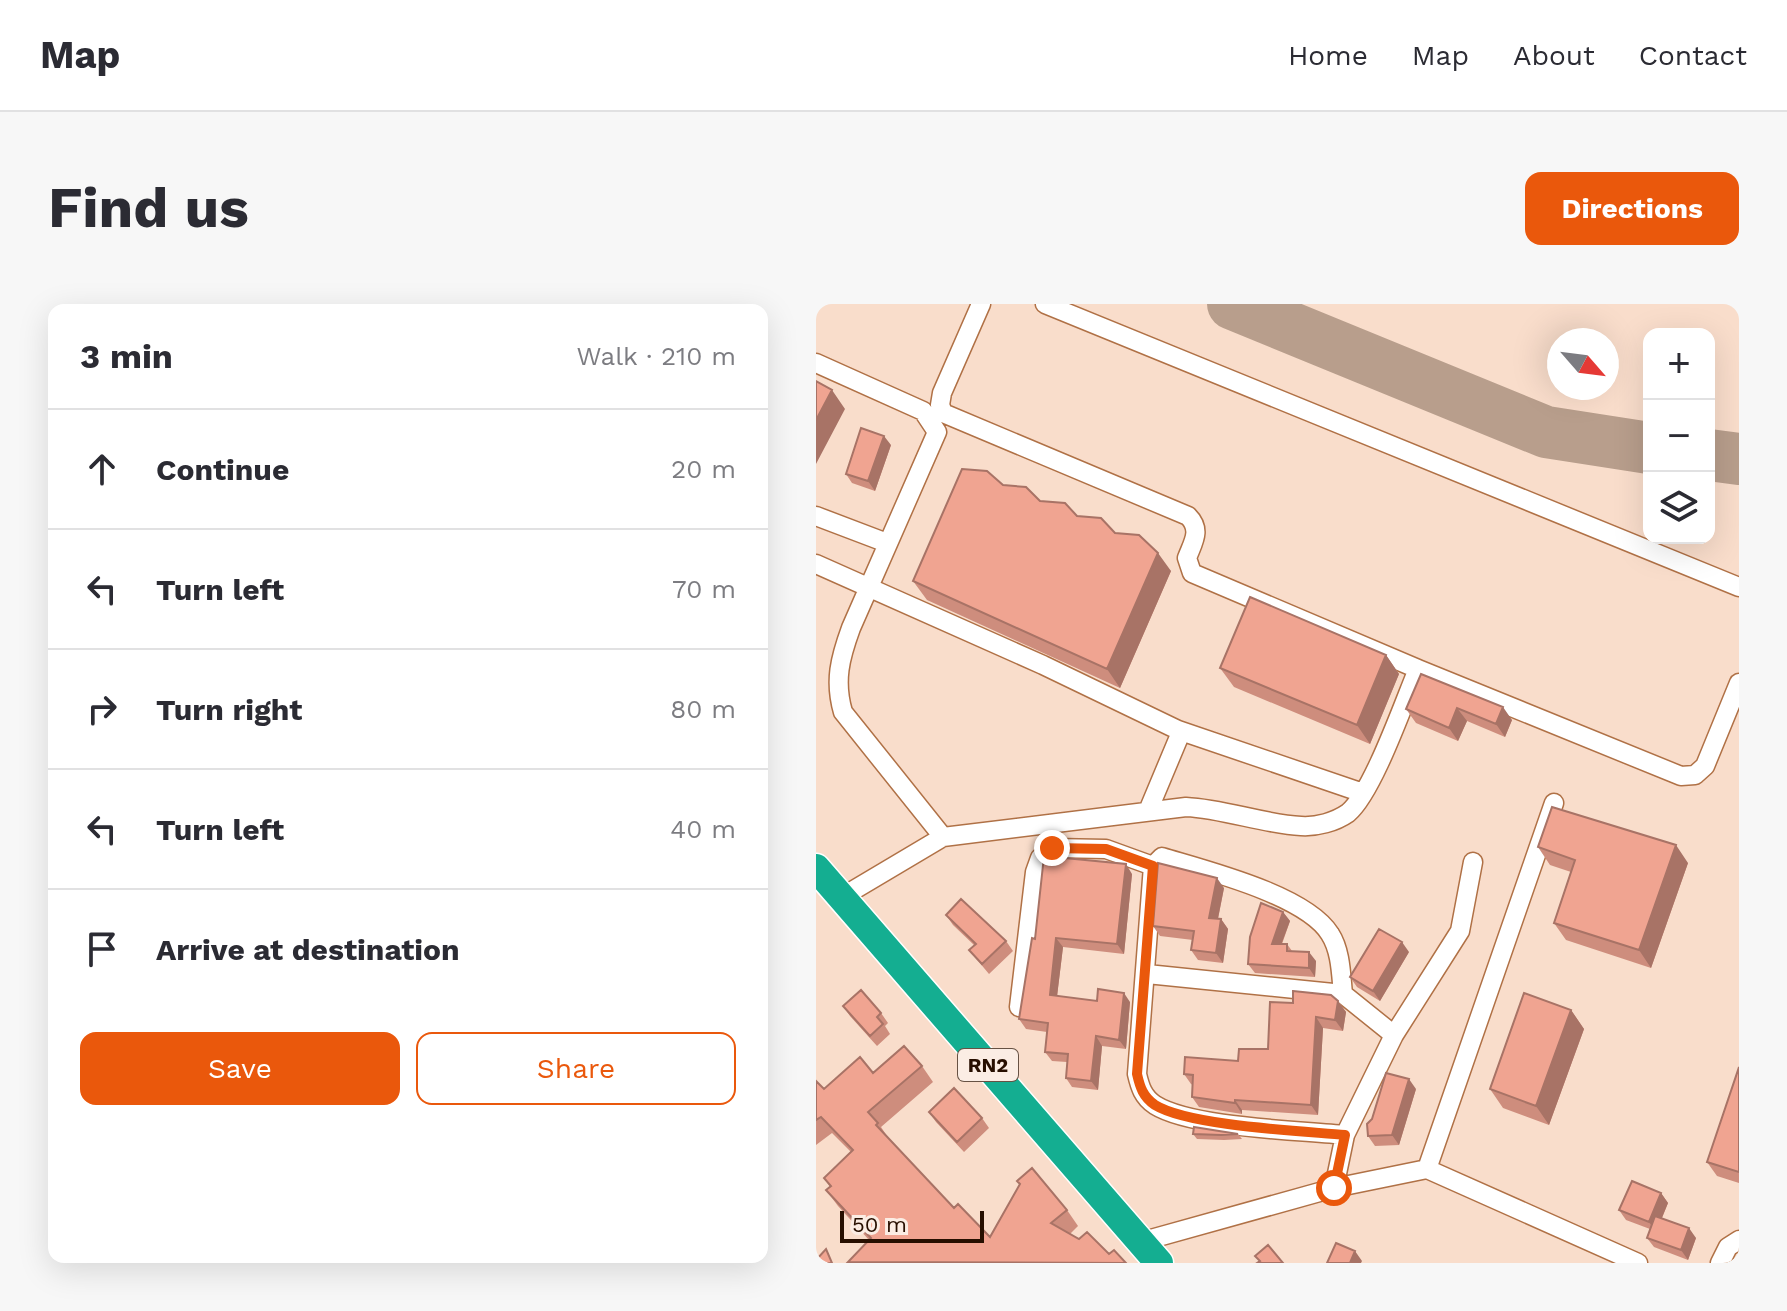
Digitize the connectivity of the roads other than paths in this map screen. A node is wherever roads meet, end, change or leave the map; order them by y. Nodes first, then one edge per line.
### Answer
1 (981, 304) edge
2 (1045, 304) edge
3 (816, 363) edge
4 (816, 516) edge
5 (887, 543) junction
6 (816, 564) edge
7 (1739, 587) edge
8 (870, 589) junction
9 (1418, 669) junction
10 (1739, 683) edge
11 (1178, 730) junction
12 (1363, 793) junction
13 (1554, 803) dead end
14 (1148, 811) junction
15 (943, 837) junction
16 (1473, 862) dead end
17 (1153, 866) junction
18 (816, 868) edge
19 (842, 897) junction
20 (1147, 974) junction
21 (1343, 994) junction
22 (1019, 1007) edge
23 (1394, 1035) junction
24 (1345, 1135) junction
25 (1427, 1169) junction
26 (1334, 1188) junction
27 (1739, 1240) edge
28 (1150, 1253) edge
29 (1638, 1263) edge
30 (1720, 1263) edge

1 - 9 lane
2 - 7 lane
3 - 5 lane
4 - 5 lane
5 - 8 lane
6 - 8 lane
8 - 11 lane
8 - 15 lane
9 - 10 lane
9 - 12 lane
11 - 12 lane
11 - 14 lane
12 - 14 lane
13 - 25 lane
14 - 15 lane
15 - 19 lane
16 - 23 lane
17 - 20 lane
17 - 21 lane
17 - 22 lane
18 - 19 highway, RN2
19 - 28 highway, RN2
20 - 21 lane
20 - 24 lane
21 - 23 lane
23 - 24 lane
24 - 26 lane
25 - 26 lane
25 - 29 lane
26 - 28 lane
27 - 30 lane

